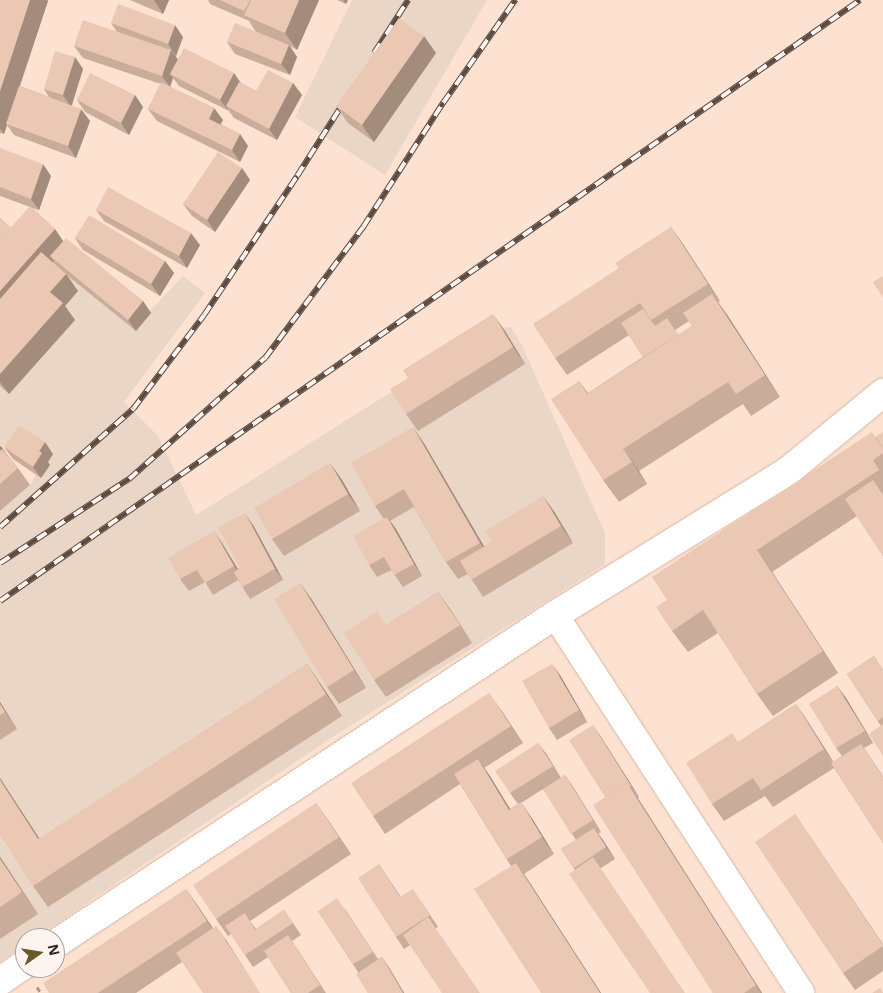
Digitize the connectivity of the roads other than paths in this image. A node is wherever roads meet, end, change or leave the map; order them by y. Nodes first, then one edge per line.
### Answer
1 (883, 393) edge
2 (555, 615) junction
3 (65, 937) edge
4 (15, 971) edge
5 (0, 981) edge
6 (801, 993) edge

1 - 2 main road
2 - 3 main road
2 - 6 street
4 - 5 main road

